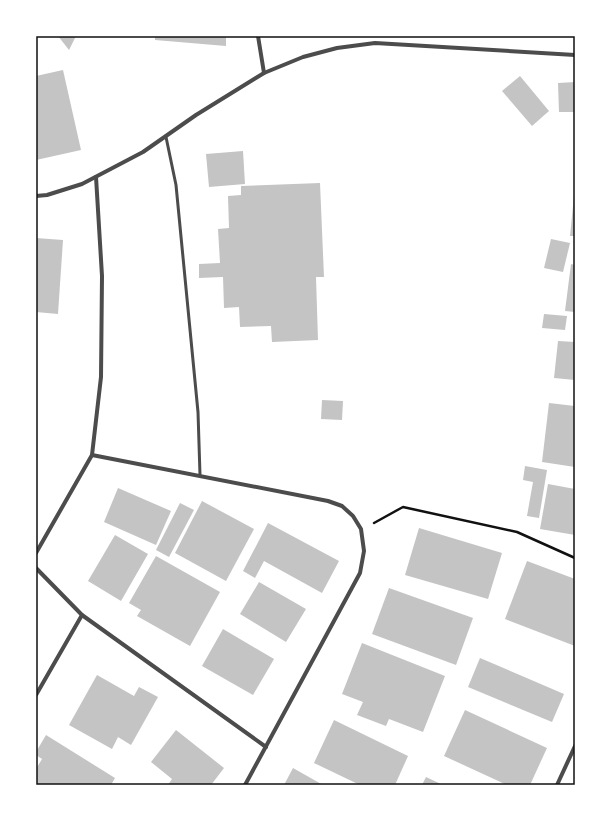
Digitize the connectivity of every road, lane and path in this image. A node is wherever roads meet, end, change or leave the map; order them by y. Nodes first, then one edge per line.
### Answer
1 (258, 36) edge
2 (575, 55) edge
3 (264, 73) junction
4 (166, 137) junction
5 (96, 177) junction
6 (36, 196) edge
7 (92, 456) junction
8 (200, 476) junction
9 (361, 529) junction
10 (36, 553) edge
11 (575, 558) edge
12 (36, 568) edge
13 (82, 615) junction
14 (36, 695) edge
15 (575, 746) edge
16 (266, 747) junction
17 (245, 785) edge
18 (556, 785) edge

1 - 3 street
2 - 3 street
3 - 4 street
4 - 5 street
4 - 8 lane
5 - 6 street
5 - 7 street
7 - 8 street
7 - 10 street
8 - 9 street
9 - 11 path
9 - 16 street
12 - 13 street
13 - 14 street
13 - 16 street
15 - 18 street
16 - 17 street

